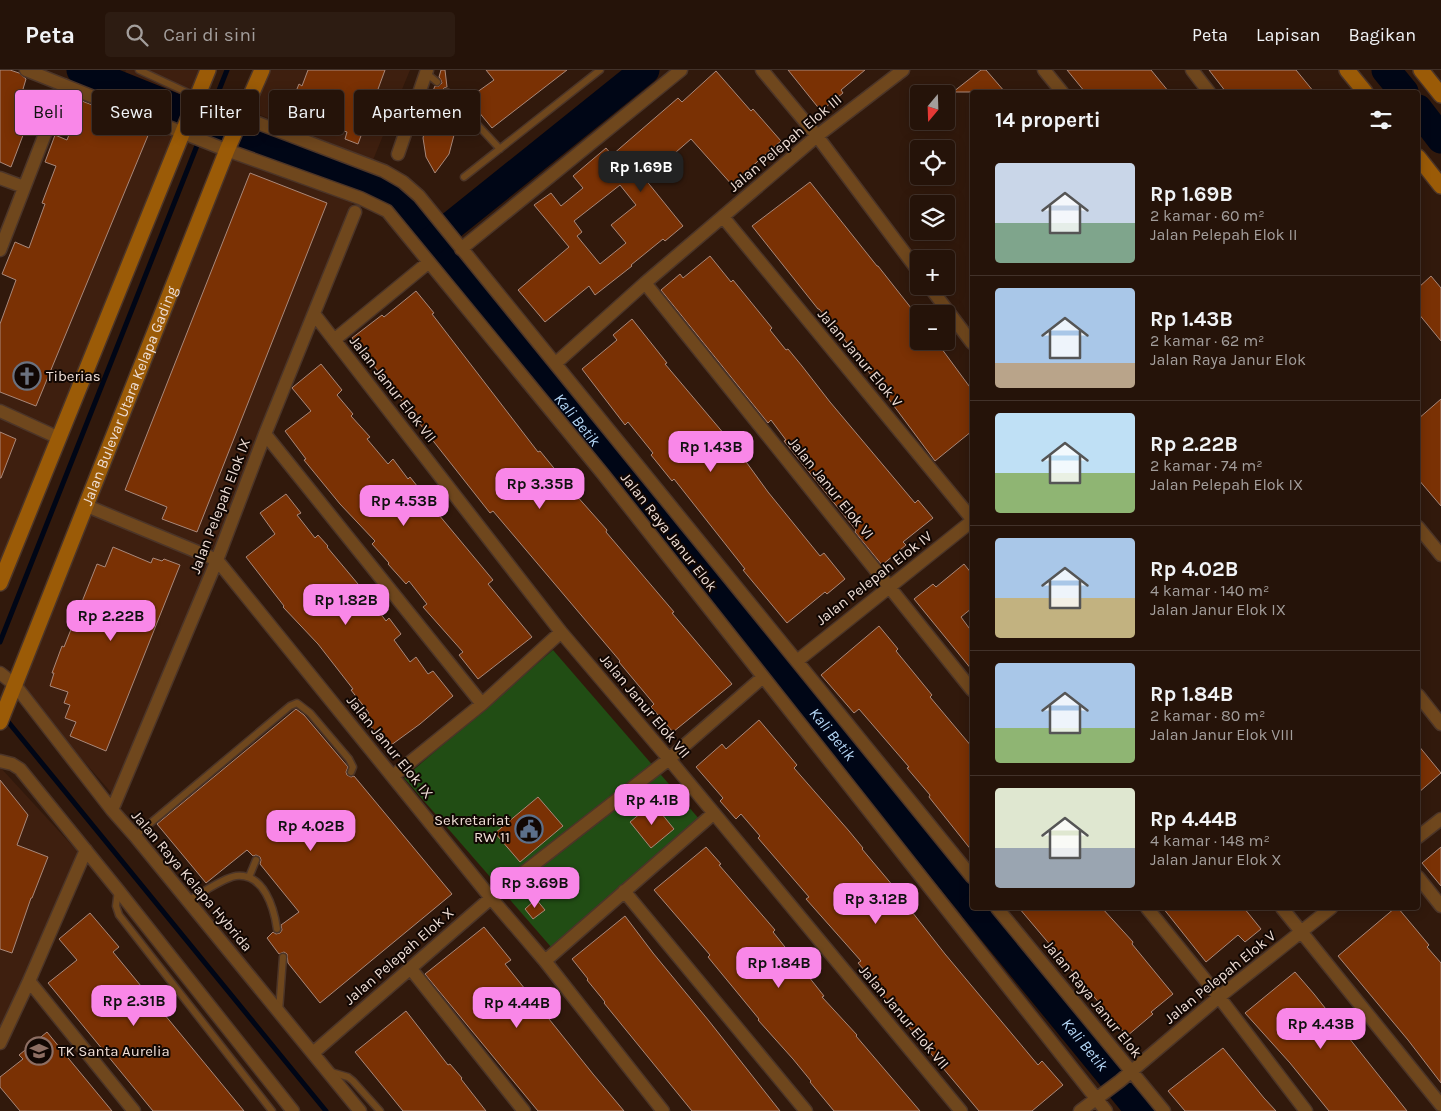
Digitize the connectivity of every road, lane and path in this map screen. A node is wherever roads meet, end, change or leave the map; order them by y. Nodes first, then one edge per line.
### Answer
1 (26, 70) edge
2 (139, 70) edge
3 (208, 70) edge
4 (262, 70) edge
5 (600, 70) edge
6 (681, 70) edge
7 (762, 70) edge
8 (903, 70) edge
9 (1044, 70) edge
10 (1192, 70) edge
11 (1347, 70) edge
12 (1421, 70) edge
13 (426, 72) edge
14 (437, 82) dead end
15 (64, 85) junction
16 (201, 90) edge
17 (253, 90) edge
18 (1060, 90) edge
19 (1207, 90) edge
20 (1364, 90) edge
21 (181, 91) edge
22 (1441, 95) edge
23 (259, 125) edge
24 (480, 127) edge
25 (181, 130) edge
26 (184, 135) edge
27 (193, 135) edge
28 (232, 135) edge
29 (817, 136) junction
30 (226, 148) junction
31 (500, 149) junction
32 (398, 154) dead end
33 (1420, 160) edge
34 (464, 177) dead end
35 (0, 178) edge
36 (1441, 186) edge
37 (24, 187) junction
38 (355, 212) dead end
39 (723, 217) junction
40 (460, 247) junction
41 (0, 250) edge
42 (910, 260) edge
43 (429, 262) junction
44 (645, 283) junction
45 (936, 295) edge
46 (314, 314) junction
47 (334, 340) junction
48 (970, 340) edge
49 (556, 363) junction
50 (0, 411) edge
51 (265, 434) junction
52 (59, 438) junction
53 (87, 506) junction
54 (970, 518) edge
55 (970, 522) edge
56 (1420, 529) edge
57 (1441, 555) edge
58 (217, 560) junction
59 (0, 582) edge
60 (890, 586) junction
61 (561, 632) junction
62 (797, 661) junction
63 (763, 677) junction
64 (9, 683) edge
65 (970, 687) edge
66 (1420, 698) edge
67 (482, 704) junction
68 (0, 722) edge
69 (1441, 724) edge
70 (669, 758) junction
71 (0, 762) edge
72 (351, 772) dead end
73 (393, 776) junction
74 (112, 810) junction
75 (714, 813) junction
76 (1441, 819) edge
77 (1420, 835) edge
78 (135, 836) junction
79 (86, 850) junction
80 (256, 860) dead end
81 (970, 875) edge
82 (249, 877) junction
83 (1420, 880) edge
84 (118, 890) junction
85 (624, 891) junction
86 (491, 898) junction
87 (188, 901) junction
88 (1441, 906) edge
89 (999, 910) edge
90 (1149, 910) edge
91 (1284, 910) edge
92 (1328, 910) edge
93 (277, 929) dead end
94 (1301, 932) junction
95 (283, 958) dead end
96 (546, 961) junction
97 (411, 969) junction
98 (29, 981) junction
99 (1219, 997) junction
100 (279, 1012) junction
101 (0, 1044) edge
102 (313, 1053) junction
103 (328, 1071) junction
104 (1131, 1072) junction
105 (1098, 1097) junction
106 (1441, 1105) edge
107 (134, 1111) edge
108 (272, 1111) edge
109 (294, 1111) edge
110 (360, 1111) edge
111 (380, 1111) edge
112 (524, 1111) edge
113 (663, 1111) edge
114 (806, 1111) edge
115 (961, 1111) edge
116 (1080, 1111) edge
117 (1106, 1111) edge
118 (1164, 1111) edge
119 (1306, 1111) edge

1 - 15 street, Jalan Raya Janur Elok
2 - 21 lane
3 - 16 main road
4 - 17 main road, Jalan Bulevar Utara Kelapa Gading
5 - 31 lane
6 - 40 street
7 - 29 street
8 - 29 street, Jalan Pelepah Elok III
9 - 18 street
10 - 19 street
11 - 20 main road
12 - 22 main road
13 - 14 lane
13 - 32 street
15 - 25 street, Jalan Raya Janur Elok
15 - 37 street
23 - 40 street, Jalan Raya Janur Elok
24 - 31 lane
26 - 52 main road
27 - 30 street, Jalan Raya Janur Elok
28 - 30 main road, Jalan Bulevar Utara Kelapa Gading
29 - 39 street, Jalan Pelepah Elok III
29 - 42 street
30 - 43 street, Jalan Raya Janur Elok
30 - 53 main road, Jalan Bulevar Utara Kelapa Gading
31 - 34 lane
33 - 36 main road
35 - 37 street
37 - 41 street
38 - 46 street, Jalan Pelepah Elok IX
39 - 44 street, Jalan Pelepah Elok III
39 - 54 street, Jalan Janur Elok V
40 - 49 street, Jalan Raya Janur Elok
43 - 47 street
43 - 63 street, Jalan Raya Janur Elok
44 - 49 street, Jalan Pelepah Elok III
44 - 60 street, Jalan Janur Elok VI
45 - 48 street
46 - 47 street, Jalan Janur Elok VII
46 - 51 street, Jalan Pelepah Elok IX
47 - 61 street, Jalan Janur Elok VII
49 - 62 street, Jalan Raya Janur Elok
50 - 52 street
51 - 58 street, Jalan Pelepah Elok IX
51 - 67 street
52 - 59 main road
53 - 58 street, Jalan Janur Elok IX
53 - 64 main road, Jalan Bulevar Utara Kelapa Gading
55 - 60 street, Jalan Pelepah Elok IV
56 - 57 street
58 - 73 street, Jalan Janur Elok IX
58 - 74 street, Jalan Pelepah Elok IX
60 - 62 street, Jalan Pelepah Elok IV
60 - 65 street, Jalan Janur Elok VI
61 - 67 street
61 - 70 street, Jalan Janur Elok VII
62 - 81 street, Jalan Raya Janur Elok
63 - 70 street, Jalan Pelepah Elok X
63 - 105 street, Jalan Raya Janur Elok
64 - 68 main road, Jalan Bulevar Utara Kelapa Gading
64 - 74 street, Jalan Raya Kelapa Hybrida
66 - 69 street
67 - 73 street
70 - 75 street, Jalan Janur Elok VII
70 - 86 street, Jalan Pelepah Elok X
71 - 79 street
72 - 78 lane
73 - 86 street, Jalan Janur Elok IX
74 - 78 street, Jalan Raya Kelapa Hybrida
75 - 85 street
75 - 115 street, Jalan Janur Elok VII
76 - 77 street
78 - 87 street, Jalan Raya Kelapa Hybrida
79 - 84 street
79 - 98 street
80 - 82 lane
82 - 87 lane
82 - 93 lane
83 - 88 street
84 - 108 lane
84 - 109 street
85 - 96 street
85 - 114 street
86 - 96 street, Jalan Janur Elok IX
86 - 97 street, Jalan Pelepah Elok X
87 - 100 street, Jalan Raya Kelapa Hybrida
89 - 104 street, Jalan Raya Janur Elok
90 - 99 street
91 - 94 street
92 - 94 street, Jalan Pelepah Elok V
94 - 99 street, Jalan Pelepah Elok V
94 - 106 street
95 - 100 lane
96 - 113 street, Jalan Janur Elok IX
97 - 102 street, Jalan Pelepah Elok X
97 - 112 street
98 - 101 street
98 - 107 street
99 - 104 street, Jalan Pelepah Elok V
99 - 119 street
100 - 102 street, Jalan Raya Kelapa Hybrida
102 - 103 street, Jalan Raya Kelapa Hybrida
103 - 110 street, Jalan Raya Kelapa Hybrida
103 - 111 lane
104 - 105 street, Jalan Pelepah Elok V
104 - 118 street, Jalan Raya Janur Elok
105 - 116 street, Jalan Pelepah Elok V
105 - 117 street, Jalan Raya Janur Elok

